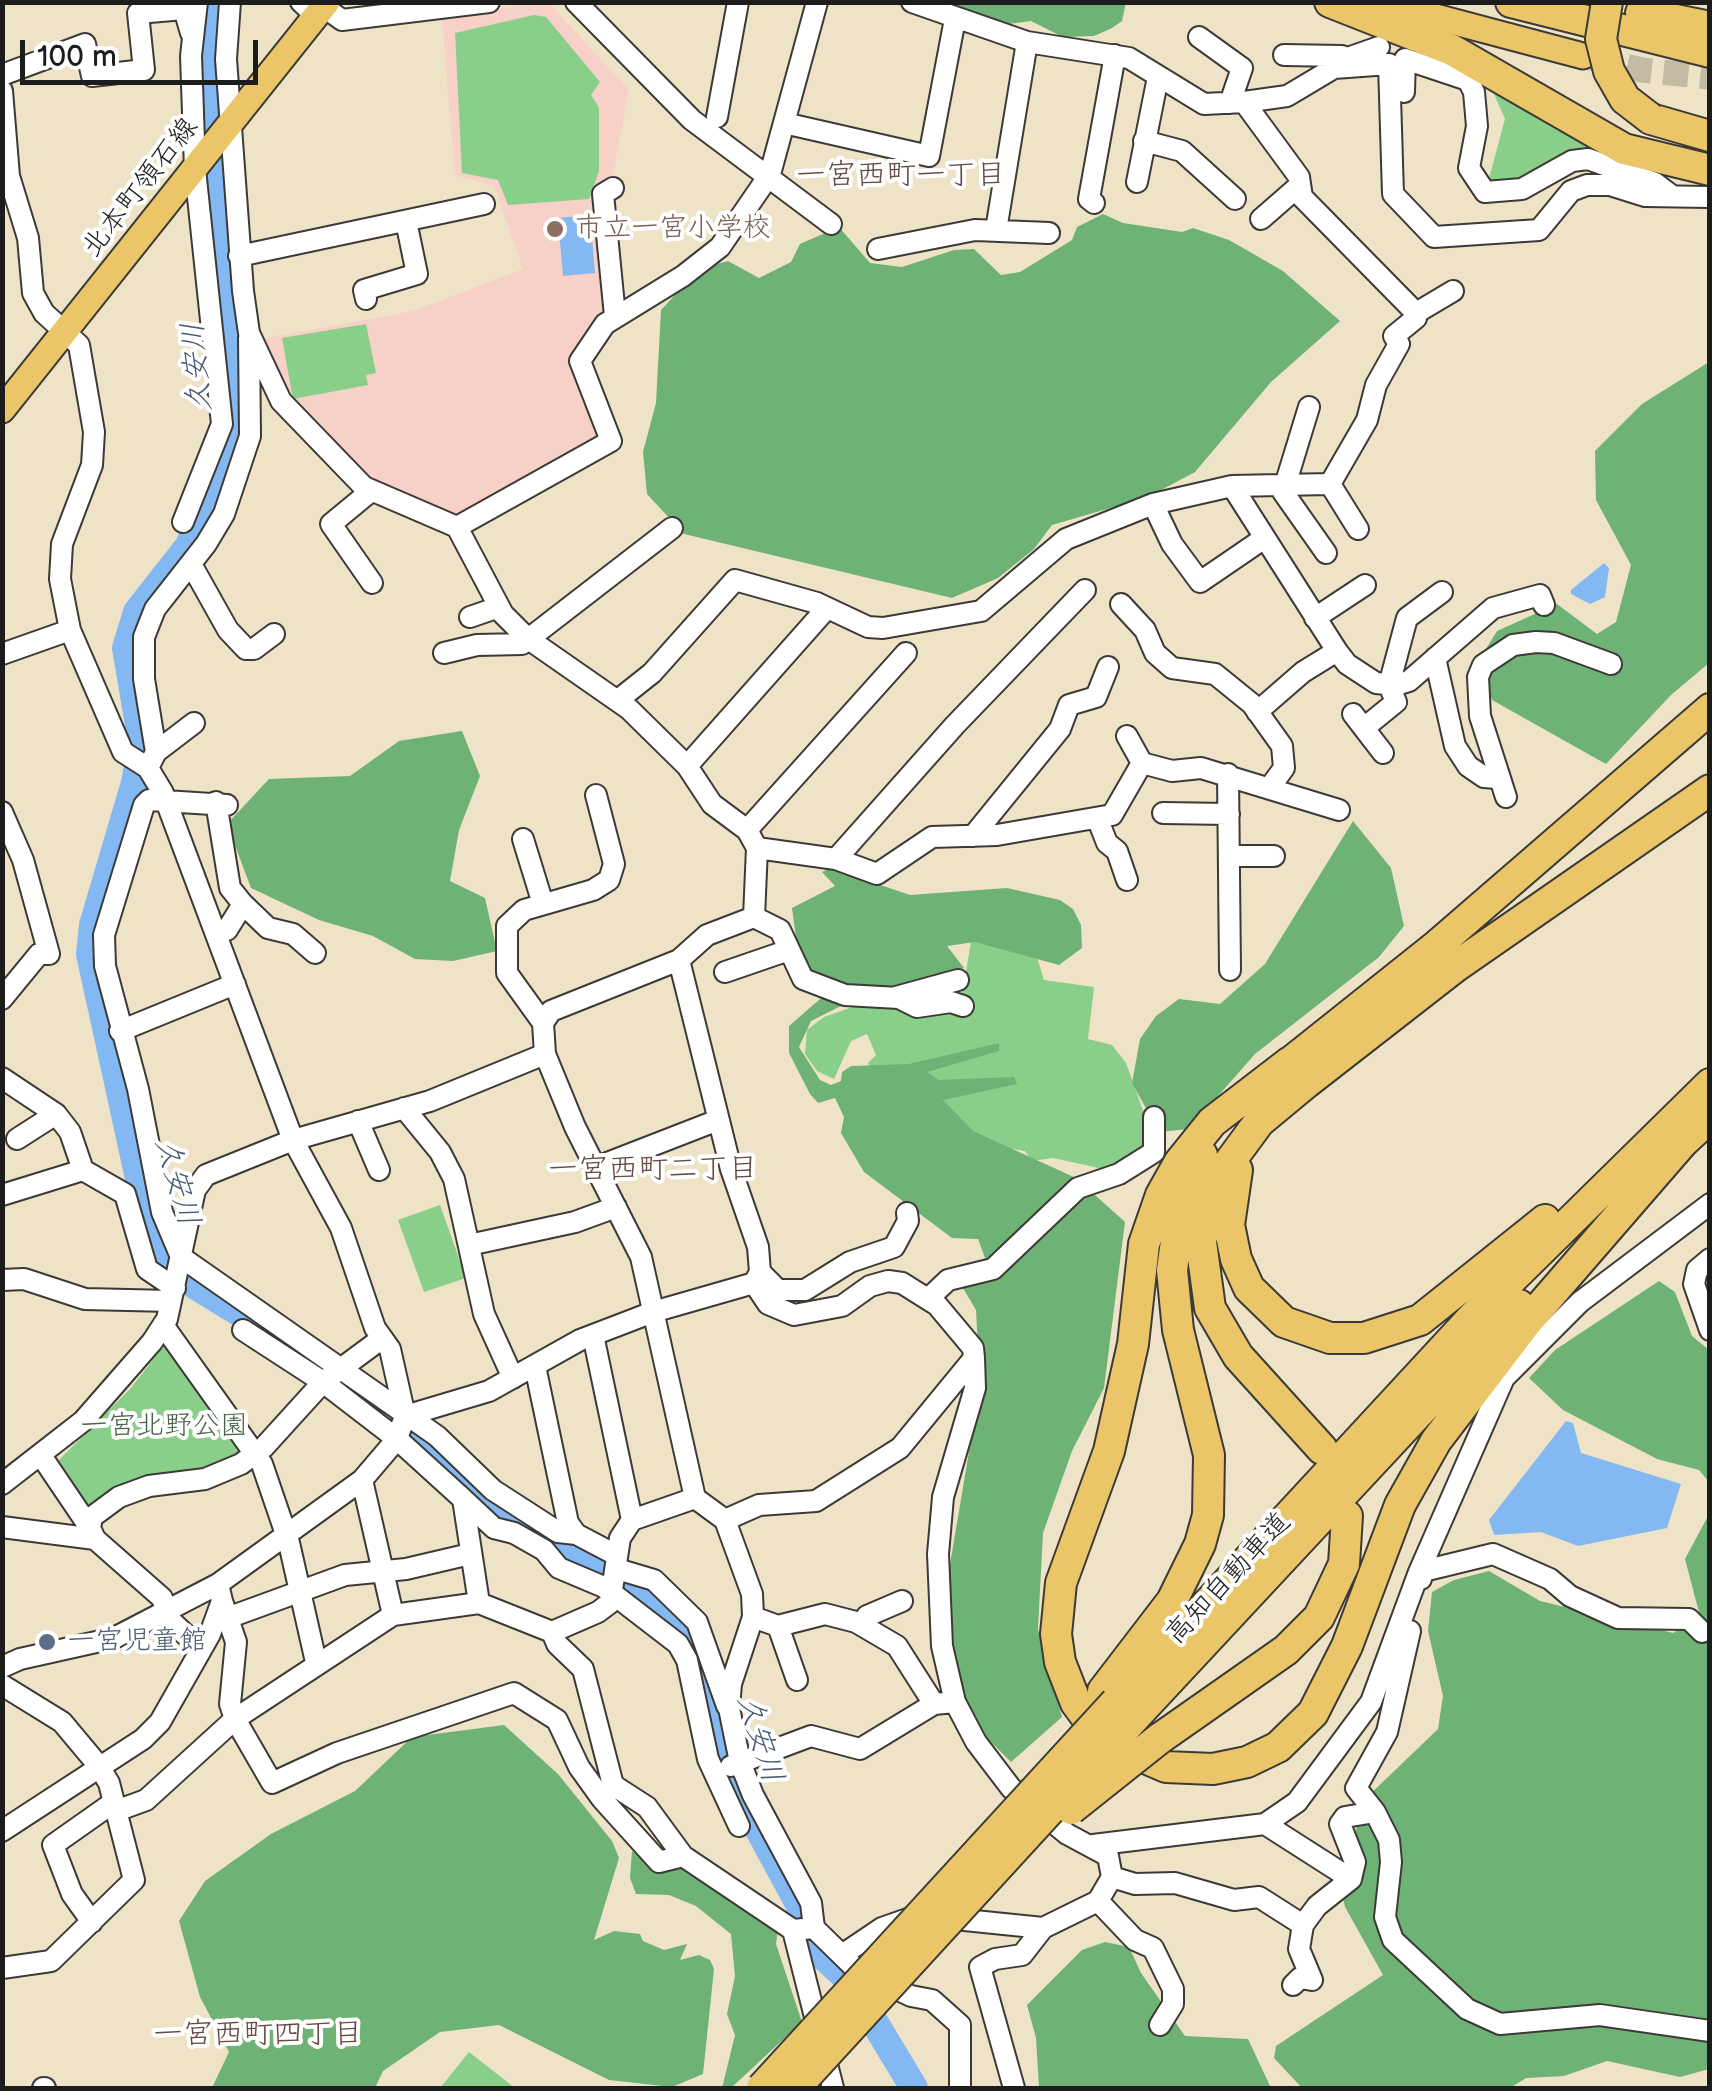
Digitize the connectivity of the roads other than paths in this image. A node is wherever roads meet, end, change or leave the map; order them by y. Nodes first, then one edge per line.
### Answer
1 (230, 2) edge
2 (488, 2) edge
3 (576, 2) edge
4 (738, 2) edge
5 (817, 2) edge
6 (912, 2) edge
7 (1330, 2) edge
8 (1379, 2) edge
9 (1510, 2) edge
10 (1594, 2) edge
11 (1607, 2) edge
12 (188, 4) edge
13 (317, 7) edge
14 (955, 19) junction
15 (1710, 28) edge
16 (1199, 37) dead end
17 (1027, 42) junction
18 (192, 46) junction
19 (1378, 48) dead end
20 (1710, 52) edge
21 (1115, 55) junction
22 (1284, 55) dead end
23 (1583, 56) tunnel mouth
24 (226, 59) junction
25 (1342, 62) junction
26 (2, 75) edge
27 (1158, 77) junction
28 (2, 91) edge
29 (1404, 100) dead end
30 (1237, 102) junction
31 (716, 117) dead end
32 (784, 123) junction
33 (227, 127) junction
34 (1710, 136) edge
35 (1144, 141) junction
36 (195, 169) junction
37 (1710, 170) edge
38 (770, 174) junction
39 (1137, 182) dead end
40 (1300, 184) junction
41 (614, 188) dead end
42 (1672, 196) junction
43 (1710, 197) edge
44 (1235, 199) dead end
45 (1094, 203) dead end
46 (484, 204) dead end
47 (1261, 219) dead end
48 (406, 221) junction
49 (831, 224) dead end
50 (996, 230) junction
51 (1049, 233) dead end
52 (878, 249) dead end
53 (239, 256) junction
54 (1453, 290) dead end
55 (366, 299) dead end
56 (1416, 313) junction
57 (615, 316) junction
58 (66, 332) junction
59 (249, 333) junction
60 (1309, 406) dead end
61 (2, 410) edge
62 (1330, 484) junction
63 (1232, 486) junction
64 (1282, 486) junction
65 (371, 491) junction
66 (1152, 504) junction
67 (183, 522) dead end
68 (457, 527) junction
69 (672, 528) dead end
70 (1358, 529) dead end
71 (1263, 538) junction
72 (1326, 553) dead end
73 (191, 564) junction
74 (372, 583) dead end
75 (1365, 585) dead end
76 (1085, 590) dead end
77 (1442, 592) dead end
78 (1121, 604) dead end
79 (1544, 605) dead end
80 (500, 607) junction
81 (827, 608) junction
82 (470, 617) dead end
83 (1315, 618) junction
84 (160, 626) dead end
85 (70, 630) junction
86 (274, 634) dead end
87 (527, 638) junction
88 (1337, 651) junction
89 (444, 653) dead end
90 (906, 653) dead end
91 (2, 654) edge
92 (1435, 658) junction
93 (1611, 664) dead end
94 (1108, 667) dead end
95 (144, 673) junction
96 (1389, 684) junction
97 (618, 700) junction
98 (1710, 709) edge
99 (1257, 712) junction
100 (194, 723) dead end
101 (1127, 736) dead end
102 (1384, 753) dead end
103 (152, 760) junction
104 (1142, 764) junction
105 (687, 766) junction
106 (1228, 774) junction
107 (1270, 787) junction
108 (1710, 790) edge
109 (596, 795) dead end
110 (166, 802) junction
111 (1339, 810) dead end
112 (2, 812) edge
113 (1163, 813) dead end
114 (1229, 814) junction
115 (1098, 820) junction
116 (973, 836) junction
117 (752, 839) junction
118 (523, 840) dead end
119 (1230, 856) junction
120 (1274, 856) dead end
121 (836, 859) junction
122 (1127, 880) dead end
123 (243, 904) junction
124 (543, 904) junction
125 (754, 917) junction
126 (217, 933) junction
127 (789, 950) junction
128 (314, 953) dead end
129 (679, 960) junction
130 (1230, 970) dead end
131 (725, 972) dead end
132 (958, 980) dead end
133 (235, 984) junction
134 (894, 998) junction
135 (2, 999) edge
136 (963, 1006) dead end
137 (542, 1024) junction
138 (120, 1030) junction
139 (545, 1054) junction
140 (1298, 1072) junction
141 (2, 1078) edge
142 (1710, 1081) edge
143 (390, 1106) junction
144 (56, 1114) junction
145 (1154, 1117) dead end
146 (1710, 1117) edge
147 (718, 1120) junction
148 (358, 1121) junction
149 (17, 1139) dead end
150 (293, 1140) junction
151 (1682, 1142) junction
152 (596, 1168) junction
153 (82, 1170) junction
154 (378, 1170) dead end
155 (2, 1195) edge
156 (1710, 1204) edge
157 (616, 1207) junction
158 (907, 1213) dead end
159 (469, 1245) junction
160 (181, 1257) junction
161 (1710, 1260) edge
162 (757, 1277) junction
163 (2, 1280) edge
164 (173, 1294) junction
165 (929, 1298) junction
166 (653, 1312) junction
167 (163, 1325) junction
168 (244, 1330) dead end
169 (1710, 1330) edge
170 (593, 1335) junction
171 (381, 1339) junction
172 (974, 1358) junction
173 (342, 1366) junction
174 (534, 1366) junction
175 (512, 1378) junction
176 (323, 1382) junction
177 (405, 1416) junction
178 (397, 1438) junction
179 (256, 1454) junction
180 (42, 1456) junction
181 (362, 1480) junction
182 (2, 1484) edge
183 (1333, 1484) junction
184 (695, 1498) junction
185 (463, 1499) junction
186 (632, 1520) junction
187 (725, 1520) junction
188 (2, 1528) edge
189 (285, 1533) junction
190 (93, 1534) junction
191 (576, 1534) junction
192 (470, 1554) junction
193 (383, 1572) junction
194 (1419, 1572) junction
195 (615, 1576) junction
196 (300, 1590) junction
197 (223, 1601) junction
198 (902, 1601) dead end
199 (479, 1604) junction
200 (167, 1612) junction
201 (392, 1615) junction
202 (753, 1617) junction
203 (864, 1625) junction
204 (778, 1626) junction
205 (552, 1632) junction
206 (1702, 1632) dead end
207 (202, 1650) junction
208 (316, 1662) junction
209 (2, 1668) edge
210 (797, 1680) dead end
211 (2, 1685) edge
212 (944, 1703) junction
213 (1118, 1704) junction
214 (729, 1708) junction
215 (235, 1719) junction
216 (740, 1762) junction
217 (98, 1764) junction
218 (715, 1771) junction
219 (115, 1806) junction
220 (1374, 1812) junction
221 (1266, 1824) junction
222 (739, 1826) dead end
223 (2, 1830) edge
224 (1093, 1845) junction
225 (683, 1856) junction
226 (1112, 1877) junction
227 (1350, 1879) junction
228 (1098, 1901) junction
229 (92, 1922) junction
230 (1303, 1924) junction
231 (1043, 1928) junction
232 (804, 1929) junction
233 (842, 1955) junction
234 (2, 1968) edge
235 (1294, 1985) dead end
236 (1160, 2025) dead end
237 (1710, 2030) edge
238 (812, 2084) edge
239 (762, 2088) edge
240 (960, 2088) edge
241 (1014, 2088) edge

1 - 24 street
2 - 13 street
3 - 38 street
4 - 31 street
5 - 32 street
6 - 14 street
7 - 37 highway
8 - 23 main road
9 - 20 highway
10 - 15 highway
11 - 34 highway, bridge
12 - 18 street
12 - 26 street
13 - 33 main road, 北本町領石線
14 - 17 street
14 - 32 street
16 - 30 street
17 - 21 street
17 - 50 street
18 - 24 street
18 - 36 street
19 - 25 street
21 - 27 street
21 - 45 street
22 - 25 street
24 - 33 street
25 - 30 street
25 - 42 street
27 - 30 street
27 - 35 street
28 - 58 street
29 - 42 street
30 - 40 street
32 - 38 street
33 - 36 main road, 北本町領石線
33 - 53 street
35 - 39 street
35 - 44 street
36 - 58 main road, 北本町領石線
36 - 67 street
38 - 49 street
38 - 57 street
40 - 47 street
40 - 56 street
41 - 57 street
42 - 43 street
46 - 48 street
48 - 53 street
48 - 55 street
50 - 51 street
50 - 52 street
53 - 59 street
54 - 56 street
56 - 62 street
57 - 68 street
58 - 61 main road, 北本町領石線
58 - 85 street
59 - 65 street
59 - 73 street
60 - 64 street
62 - 64 street
62 - 70 street
63 - 64 street
63 - 66 street
63 - 71 street
64 - 72 street
65 - 68 street
65 - 74 street
66 - 71 street
66 - 81 street
68 - 80 street
69 - 87 street
71 - 83 street
73 - 86 street
73 - 95 street
75 - 83 street
76 - 121 street
77 - 96 street
78 - 99 street
79 - 92 street
80 - 82 street
80 - 87 street
81 - 97 street
81 - 105 street
83 - 88 street
84 - 95 street
85 - 91 street
85 - 103 street
87 - 89 street
87 - 97 street
88 - 96 street
88 - 99 street
90 - 117 street
92 - 93 street
92 - 96 street
94 - 116 street
95 - 103 street
96 - 102 street
97 - 105 street
98 - 140 highway
99 - 107 street
100 - 103 street
101 - 104 street
103 - 110 street
104 - 106 street
104 - 115 street
105 - 117 street
106 - 107 street
106 - 114 street
107 - 111 street
108 - 140 highway
109 - 124 street
110 - 123 street
110 - 126 street
110 - 138 street
112 - 135 street
113 - 114 street
114 - 119 street
115 - 116 street
115 - 122 street
116 - 121 street
117 - 121 street
117 - 125 street
118 - 124 street
119 - 120 street
119 - 130 street
123 - 126 street
123 - 128 street
124 - 137 street
125 - 127 street
125 - 129 street
126 - 133 street
127 - 131 street
127 - 134 street
129 - 137 street
129 - 147 street
132 - 134 street
133 - 138 street
133 - 150 street
134 - 136 street
137 - 139 street
138 - 160 street
139 - 143 street
139 - 152 street
140 - 142 highway
140 - 151 highway
140 - 183 highway
140 - 213 highway
141 - 144 street
142 - 183 highway, 高知自動車道
143 - 148 street
143 - 159 street
144 - 149 street
144 - 153 street
145 - 165 street
146 - 151 highway, 高知自動車道
147 - 152 street
147 - 162 street
148 - 150 street
148 - 154 street
150 - 160 street
150 - 171 street
151 - 183 highway, 高知自動車道
152 - 157 street
153 - 155 street
153 - 164 street
156 - 194 street
157 - 159 street
157 - 166 street
158 - 162 street
159 - 175 street
160 - 164 street
160 - 173 street
161 - 169 street
162 - 165 street
162 - 166 street
163 - 164 street
164 - 167 street
165 - 172 street
166 - 170 street
166 - 184 street
167 - 179 street
167 - 180 street
168 - 176 street
170 - 174 street
170 - 186 street
171 - 173 street
171 - 177 street
172 - 187 street
172 - 212 street
173 - 176 street
173 - 177 street
174 - 175 street
174 - 191 street
175 - 177 street
176 - 178 street
176 - 179 street
177 - 178 street
177 - 191 street
178 - 181 street
178 - 185 street
179 - 189 street
179 - 190 street
180 - 182 street
180 - 190 street
181 - 189 street
181 - 193 street
183 - 213 highway, 高知自動車道
183 - 238 highway, bridge
184 - 186 street
184 - 187 street
185 - 192 street
185 - 195 street
186 - 195 street
187 - 202 street
188 - 190 street
189 - 196 street
189 - 197 street
190 - 200 street
191 - 195 street
192 - 193 street
192 - 199 street
193 - 196 street
193 - 201 street
194 - 206 street
194 - 220 street
194 - 221 street
195 - 205 street
195 - 214 street
195 - 218 street
196 - 197 street
196 - 208 street
197 - 200 street
197 - 207 street
197 - 215 street
198 - 203 street
199 - 201 street
199 - 205 street
200 - 207 street
200 - 209 street
201 - 208 street
202 - 204 street
202 - 214 street
203 - 204 street
203 - 212 street
204 - 210 street
205 - 225 street
207 - 217 street
208 - 215 street
211 - 217 street
212 - 216 street
212 - 224 street
213 - 238 highway, 高知自動車道, bridge
213 - 239 highway, bridge
214 - 216 street
215 - 219 street
215 - 225 street
216 - 218 street
216 - 232 street
217 - 219 street
217 - 223 street
218 - 222 street
219 - 229 street
219 - 229 street
220 - 227 street
220 - 237 street
221 - 224 street
221 - 227 street
224 - 226 street
225 - 232 street
226 - 228 street
226 - 230 street
227 - 230 street
228 - 231 street
228 - 236 street
229 - 234 street
230 - 235 street
231 - 233 street
231 - 241 street
232 - 233 street
232 - 238 street
233 - 240 street

